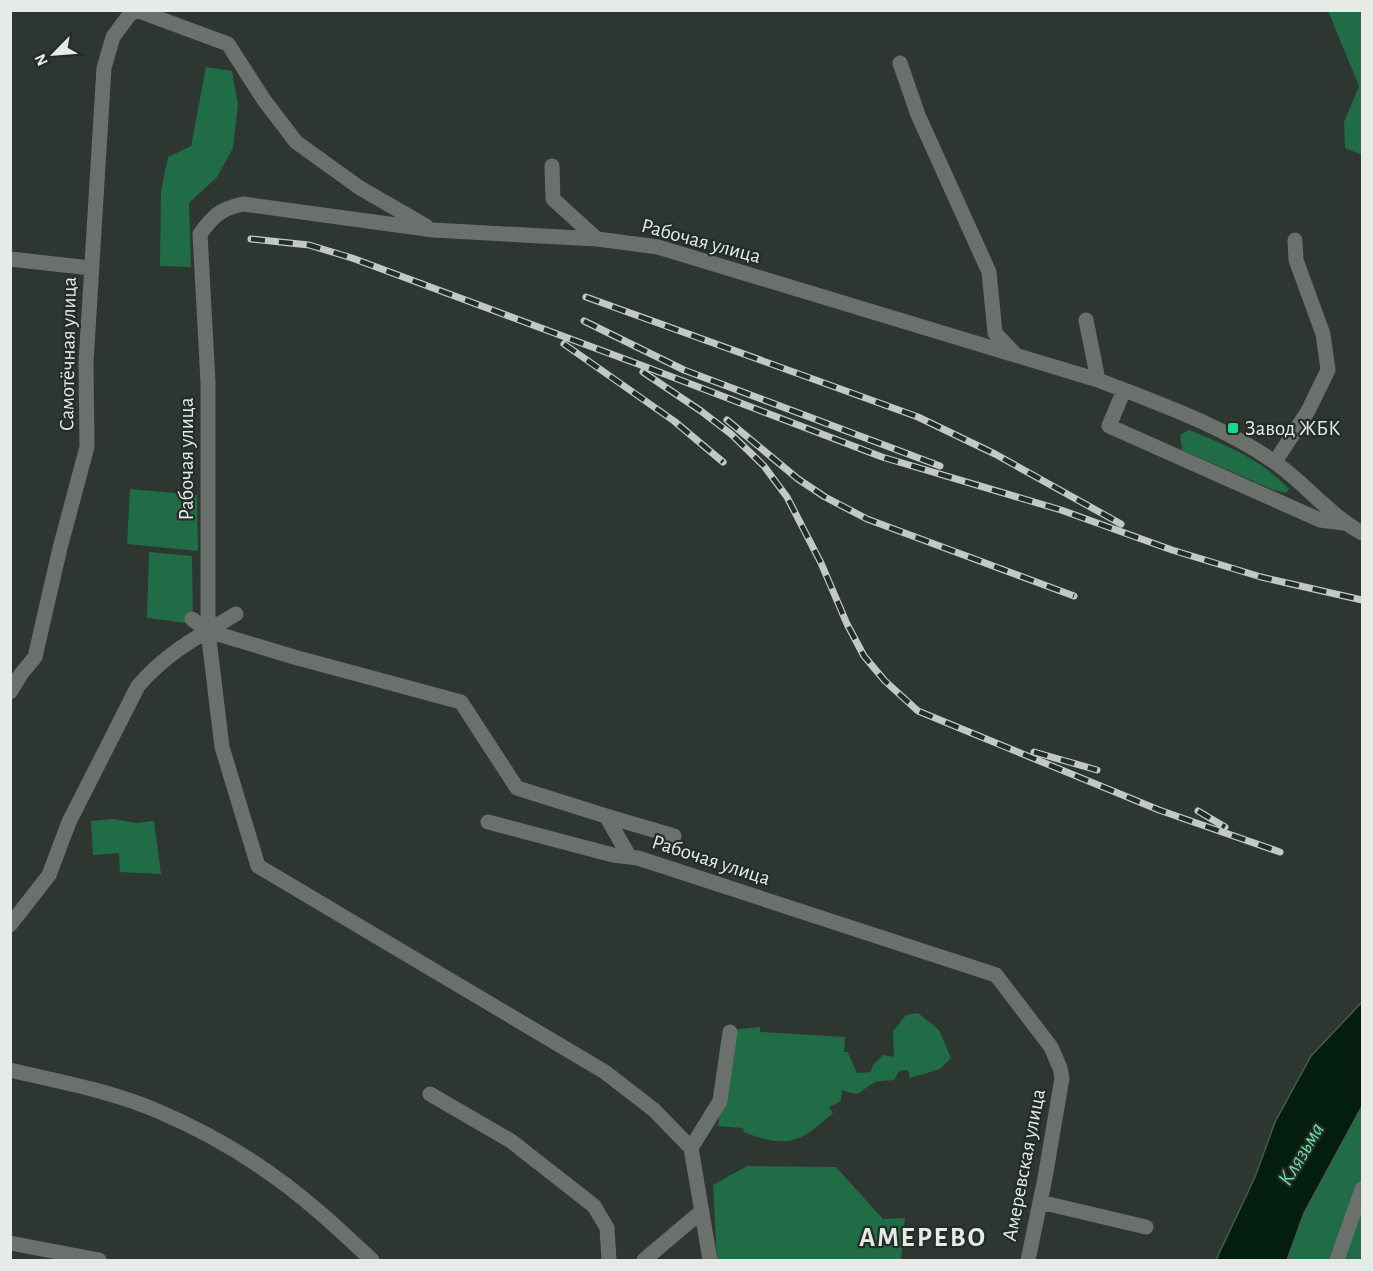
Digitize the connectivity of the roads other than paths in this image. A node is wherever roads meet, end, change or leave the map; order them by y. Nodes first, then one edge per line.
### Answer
1 (135, 10) edge
2 (900, 63) dead end
3 (552, 166) dead end
4 (433, 230) junction
5 (597, 239) junction
6 (1294, 240) dead end
7 (10, 259) edge
8 (91, 268) junction
9 (1086, 320) dead end
10 (1016, 355) junction
11 (1098, 380) junction
12 (1124, 390) junction
13 (1275, 462) junction
14 (1345, 523) junction
15 (1362, 532) edge
16 (236, 614) dead end
17 (192, 619) dead end
18 (208, 631) junction
19 (10, 692) edge
20 (606, 816) junction
21 (488, 822) dead end
22 (674, 836) dead end
23 (629, 856) junction
24 (10, 925) edge
25 (730, 1032) dead end
26 (10, 1070) edge
27 (1062, 1078) joint
28 (430, 1094) dead end
29 (691, 1148) junction
30 (1362, 1189) edge
31 (1040, 1202) junction
32 (702, 1211) junction
33 (1146, 1227) dead end
34 (10, 1243) edge
35 (99, 1260) edge
36 (372, 1260) edge
37 (609, 1260) edge
38 (644, 1260) edge
39 (711, 1260) edge
40 (1028, 1260) edge
41 (1337, 1260) edge

1 - 4 street
1 - 8 street, Самотёчная улица
2 - 10 street
3 - 5 street
4 - 5 street, Рабочая улица
4 - 18 street, Рабочая улица
5 - 10 street, Рабочая улица
6 - 13 street
7 - 8 street
8 - 19 street, Самотёчная улица
9 - 11 street
10 - 11 street, Рабочая улица
11 - 12 street, Рабочая улица
12 - 13 street, Рабочая улица
12 - 14 street
13 - 14 street, Рабочая улица
14 - 15 street
16 - 18 street
17 - 18 street
18 - 20 street
18 - 24 street
18 - 29 street, Рабочая улица
20 - 22 street
20 - 23 street, Рабочая улица
21 - 23 street
23 - 27 street, Рабочая улица
25 - 29 street
26 - 36 street
27 - 31 street, Амеревская улица
28 - 37 street
29 - 32 street
30 - 41 street
31 - 33 street
31 - 40 street, Амеревская улица
32 - 38 street
32 - 39 street
34 - 35 street

